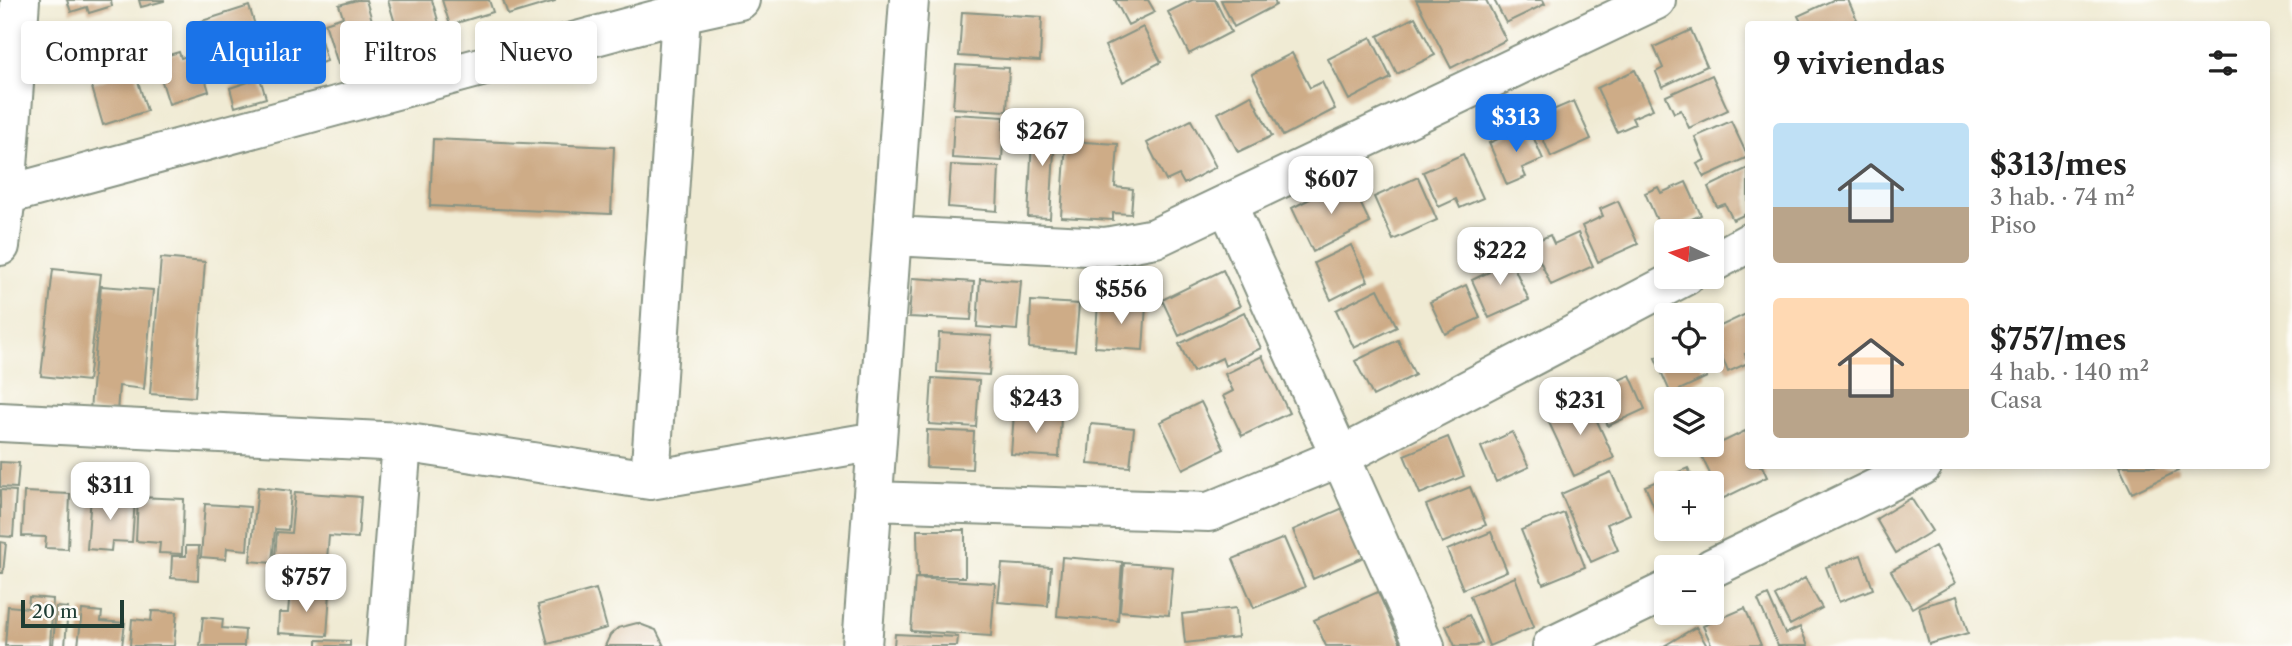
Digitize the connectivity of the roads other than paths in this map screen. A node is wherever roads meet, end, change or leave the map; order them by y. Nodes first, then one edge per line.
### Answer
1 (20, 0) edge
2 (740, 0) edge
3 (909, 0) edge
4 (1656, 0) edge
5 (682, 7) edge
6 (6, 195) junction
7 (1227, 204) junction
8 (893, 236) junction
9 (1745, 245) edge
10 (0, 246) edge
11 (1724, 256) edge
12 (1660, 289) edge
13 (0, 422) edge
14 (877, 441) junction
15 (402, 442) junction
16 (1340, 457) junction
17 (1916, 469) edge
18 (650, 480) junction
19 (872, 501) junction
20 (1724, 562) edge
21 (1654, 596) edge
22 (386, 646) edge
23 (862, 646) edge
24 (1425, 646) edge
25 (1552, 646) edge

1 - 6 street
2 - 5 street
3 - 8 street
4 - 7 street
5 - 6 street
5 - 18 street
6 - 10 street
7 - 8 street
7 - 16 street
8 - 14 street
9 - 11 street
12 - 16 street
13 - 15 street
14 - 18 street
14 - 19 street
15 - 18 street
15 - 22 street
16 - 19 street
16 - 24 street
17 - 20 street
19 - 23 street
21 - 25 street

